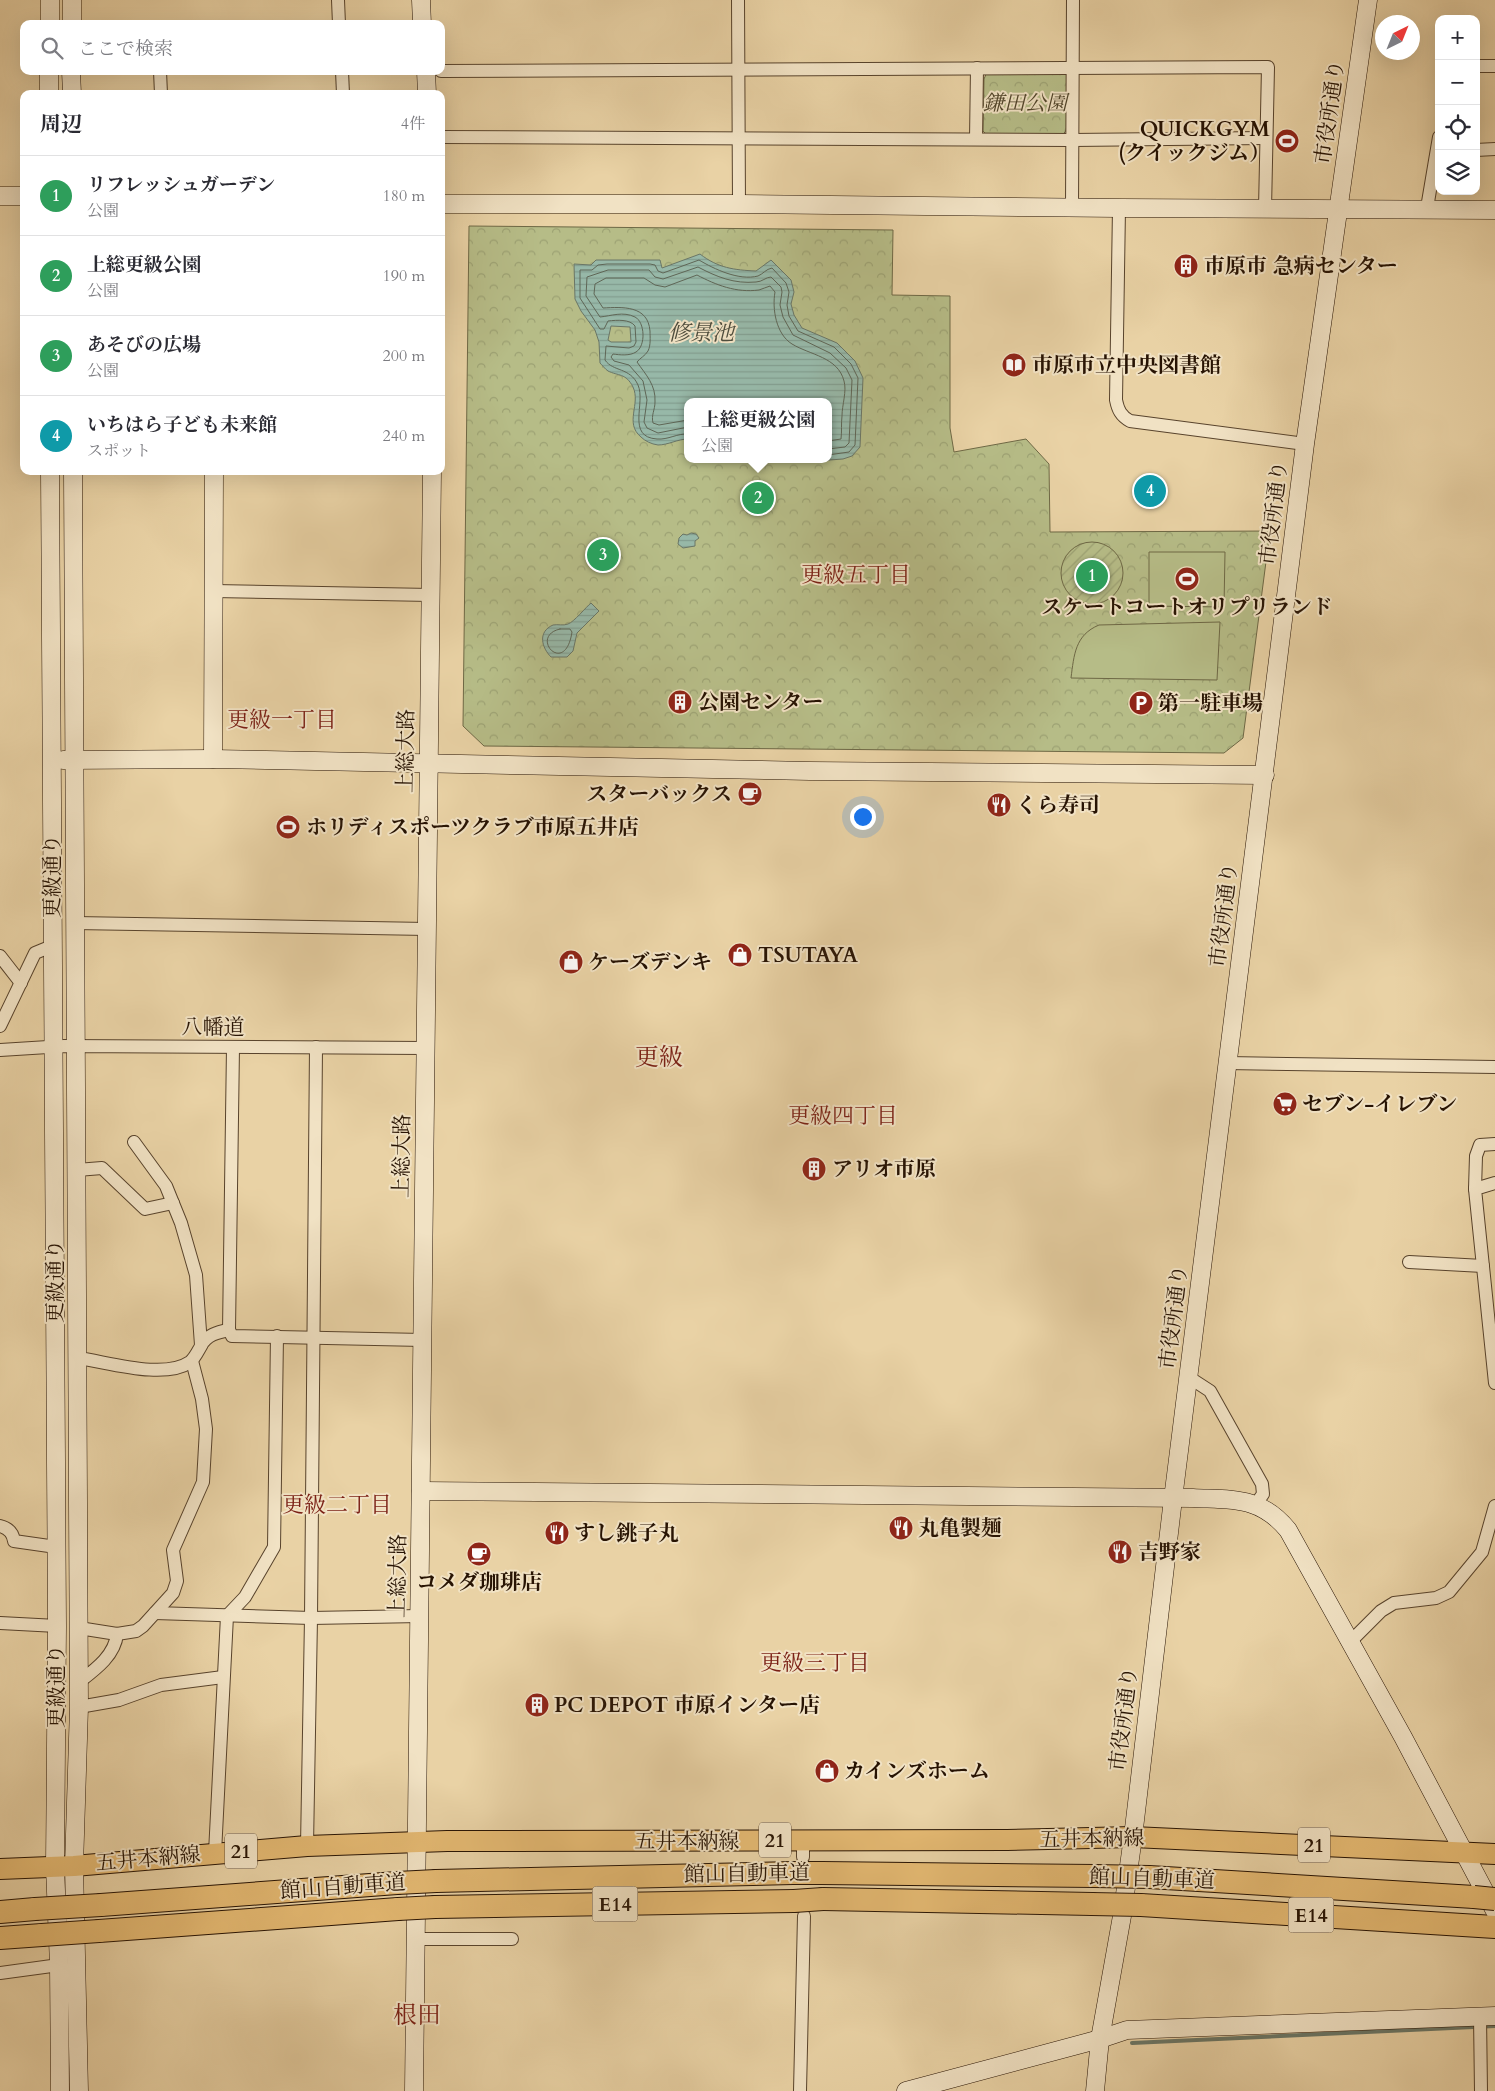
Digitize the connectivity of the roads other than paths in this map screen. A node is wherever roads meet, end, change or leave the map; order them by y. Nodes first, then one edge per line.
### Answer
1 (50, 0) edge
2 (72, 0) edge
3 (338, 0) edge
4 (421, 0) edge
5 (738, 0) edge
6 (1073, 0) edge
7 (1368, 0) edge
8 (50, 20) edge
9 (72, 20) edge
10 (339, 20) edge
11 (422, 20) edge
12 (1480, 66) edge
13 (1495, 66) edge
14 (1073, 67) junction
15 (977, 68) junction
16 (738, 69) junction
17 (445, 71) edge
18 (49, 75) edge
19 (72, 75) edge
20 (160, 75) edge
21 (342, 75) edge
22 (426, 75) edge
23 (49, 90) edge
24 (72, 90) edge
25 (161, 90) edge
26 (343, 90) edge
27 (427, 90) edge
28 (445, 137) edge
29 (1266, 138) junction
30 (739, 139) junction
31 (976, 139) junction
32 (1072, 140) junction
33 (1495, 149) edge
34 (1480, 150) edge
35 (1435, 166) edge
36 (0, 196) edge
37 (20, 196) edge
38 (445, 204) edge
39 (739, 204) junction
40 (1072, 207) junction
41 (1119, 208) junction
42 (1427, 208) junction
43 (1264, 209) junction
44 (1338, 209) junction
45 (1495, 210) edge
46 (1306, 444) junction
47 (50, 475) edge
48 (73, 475) edge
49 (214, 475) edge
50 (432, 475) edge
51 (214, 591) junction
52 (431, 595) junction
53 (51, 760) junction
54 (75, 760) junction
55 (213, 760) junction
56 (429, 765) junction
57 (1265, 775) junction
58 (75, 923) junction
59 (427, 929) junction
60 (52, 946) junction
61 (0, 956) edge
62 (20, 983) junction
63 (0, 1026) edge
64 (53, 1046) junction
65 (76, 1046) junction
66 (233, 1047) junction
67 (316, 1047) junction
68 (426, 1048) junction
69 (0, 1050) edge
70 (1227, 1063) junction
71 (1495, 1067) edge
72 (134, 1142) dead end
73 (1495, 1144) edge
74 (77, 1170) junction
75 (1495, 1183) edge
76 (1476, 1189) junction
77 (173, 1203) junction
78 (1409, 1262) dead end
79 (1482, 1266) junction
80 (229, 1330) junction
81 (277, 1336) junction
82 (313, 1337) junction
83 (423, 1340) junction
84 (201, 1344) junction
85 (1493, 1353) edge
86 (78, 1358) junction
87 (192, 1361) junction
88 (1190, 1378) junction
89 (1495, 1383) edge
90 (421, 1491) junction
91 (1173, 1499) junction
92 (1256, 1504) junction
93 (1495, 1506) edge
94 (0, 1526) edge
95 (56, 1547) junction
96 (155, 1612) junction
97 (226, 1616) junction
98 (420, 1616) junction
99 (312, 1618) junction
100 (0, 1623) edge
101 (57, 1626) junction
102 (79, 1628) junction
103 (118, 1634) junction
104 (1350, 1642) junction
105 (223, 1677) junction
106 (79, 1682) junction
107 (79, 1707) junction
108 (1133, 1837) junction
109 (418, 1842) junction
110 (307, 1846) junction
111 (216, 1853) junction
112 (1465, 1853) junction
113 (1495, 1854) edge
114 (800, 1857) junction
115 (65, 1867) junction
116 (0, 1869) edge
117 (1484, 1898) edge
118 (799, 1908) junction
119 (0, 1912) edge
120 (1490, 1921) edge
121 (0, 1938) edge
122 (416, 1938) junction
123 (512, 1939) dead end
124 (59, 1965) junction
125 (0, 1973) edge
126 (1487, 2016) edge
127 (1100, 2039) junction
128 (60, 2091) edge
129 (79, 2091) edge
130 (414, 2091) edge
131 (800, 2091) edge
132 (906, 2091) edge
133 (1094, 2091) edge
134 (1481, 2091) edge

1 - 8 street
2 - 9 street
3 - 10 street
4 - 11 street
5 - 16 street
6 - 14 street
7 - 44 street, 市役所通り
12 - 13 street
14 - 15 street
14 - 29 street
14 - 32 street
15 - 16 street
15 - 31 street
16 - 17 street
16 - 30 street
18 - 23 street
19 - 24 street
20 - 25 street
21 - 26 street
22 - 27 street
28 - 30 street
29 - 32 street
29 - 43 street
30 - 31 street
30 - 39 street
31 - 32 street
32 - 40 street
33 - 34 street
35 - 42 street
36 - 37 street
38 - 39 street
39 - 40 street
40 - 41 street
41 - 43 street
41 - 46 street
42 - 44 street
42 - 45 street
43 - 44 street
44 - 46 street, 市役所通り
46 - 57 street, 市役所通り
47 - 53 street, 更級通り
48 - 54 street, 更級通り
49 - 51 street
50 - 52 street, 上総大路
51 - 52 street
51 - 55 street
52 - 56 street, 上総大路
53 - 54 street
53 - 60 street, 更級通り
54 - 55 street
54 - 58 street, 更級通り
55 - 56 street
56 - 57 street
56 - 59 street, 上総大路
57 - 70 street, 市役所通り
58 - 59 street
58 - 65 street, 更級通り
59 - 68 street, 上総大路
60 - 62 street
60 - 64 street, 更級通り
61 - 62 street
62 - 63 street
64 - 65 street, 八幡道
64 - 69 street, 八幡道
64 - 95 street, 更級通り
65 - 66 street, 八幡道
65 - 74 street, 更級通り
66 - 67 street, 八幡道
66 - 80 street
67 - 68 street, 八幡道
67 - 82 street
68 - 83 street, 上総大路
70 - 71 street
70 - 88 street, 市役所通り
72 - 77 street
73 - 76 street
74 - 77 street
74 - 86 street, 更級通り
75 - 76 street
76 - 79 street
77 - 84 street
78 - 79 street
79 - 85 street
80 - 81 street
80 - 84 street
81 - 82 street
81 - 97 street
82 - 83 street
82 - 99 street
83 - 90 street, 上総大路
84 - 87 street
85 - 89 street
86 - 87 street
86 - 102 street, 更級通り
87 - 96 street
88 - 91 street, 市役所通り
88 - 92 street
90 - 91 street
90 - 98 street, 上総大路
91 - 92 street
91 - 108 street, 市役所通り
92 - 104 street
93 - 104 street
94 - 95 street
95 - 101 street, 更級通り
96 - 97 street
96 - 103 street
97 - 99 street
97 - 105 street
98 - 99 street
98 - 109 street, 上総大路
99 - 110 street
100 - 101 street
101 - 115 street, 更級通り
102 - 103 street
102 - 106 street, 更級通り
103 - 106 street
104 - 112 street
105 - 107 street
105 - 111 street
106 - 107 street, 更級通り
107 - 115 street, 更級通り
108 - 112 main road, 五井本納線 / 21
108 - 114 main road, 五井本納線 / 21
108 - 127 street, 市役所通り
109 - 110 main road, 五井本納線 / 21
109 - 114 main road, 五井本納線 / 21
109 - 122 street, 上総大路
110 - 111 main road, 五井本納線 / 21
111 - 115 main road, 五井本納線 / 21
112 - 113 main road, 五井本納線 / 21
112 - 120 street
114 - 117 highway, 館山自動車道 / E14, bridge
114 - 119 highway, 館山自動車道 / E14, bridge
115 - 116 main road, 五井本納線 / 21
115 - 124 street, 更級通り
115 - 129 street, 更級通り
118 - 120 highway, 館山自動車道 / E14, bridge
118 - 121 highway, 館山自動車道 / E14, bridge
118 - 131 street
122 - 123 street
122 - 130 street, 上総大路
124 - 125 street
124 - 128 street, 更級通り
126 - 127 street
126 - 134 street
127 - 132 street
127 - 133 street

